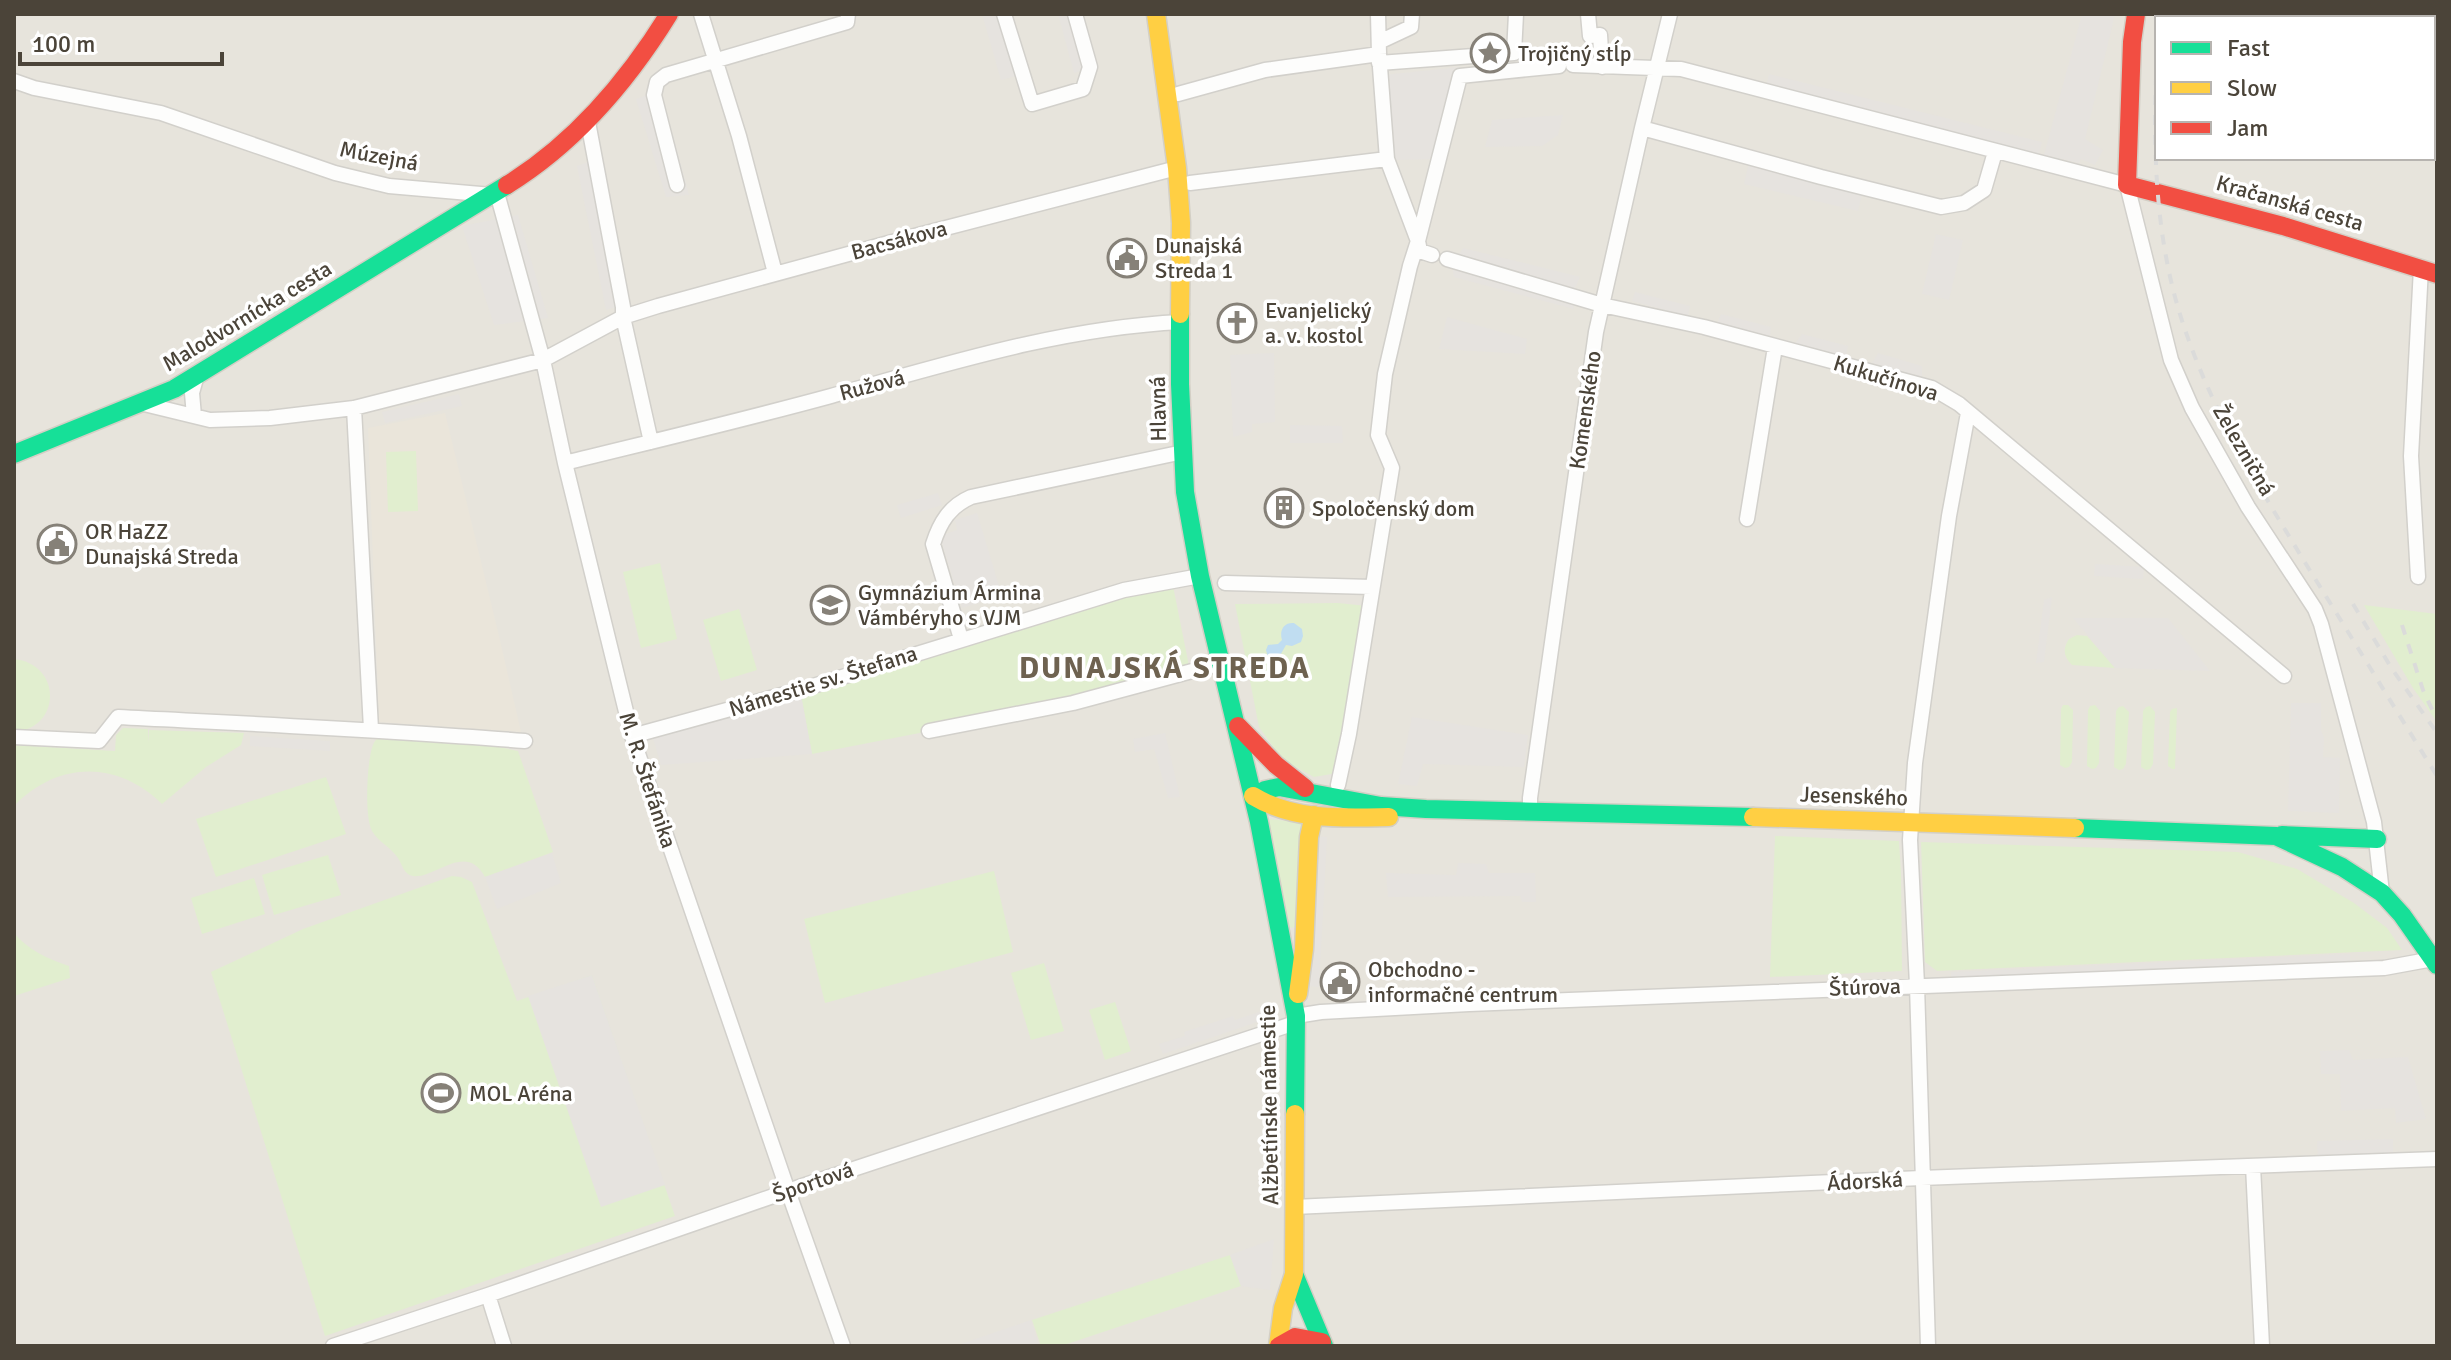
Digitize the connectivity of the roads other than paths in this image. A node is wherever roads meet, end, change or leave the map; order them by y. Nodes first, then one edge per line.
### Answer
1 (669, 14) edge
2 (701, 14) edge
3 (848, 14) edge
4 (1004, 14) edge
5 (1075, 14) edge
6 (1156, 14) edge
7 (1378, 14) edge
8 (1412, 14) edge
9 (1516, 14) edge
10 (1588, 14) edge
11 (1670, 14) edge
12 (2136, 14) edge
13 (1379, 53) junction
14 (715, 61) junction
15 (1602, 67) junction
16 (1657, 67) junction
17 (14, 81) edge
18 (1178, 94) dead end
19 (588, 122) junction
20 (1642, 128) junction
21 (1995, 152) junction
22 (1387, 159) junction
23 (1177, 168) junction
24 (1190, 183) dead end
25 (677, 185) dead end
26 (2127, 185) junction
27 (495, 194) junction
28 (1418, 241) junction
29 (1432, 255) dead end
30 (1447, 259) dead end
31 (2429, 271) edge
32 (775, 273) junction
33 (1602, 305) junction
34 (623, 317) junction
35 (1181, 322) junction
36 (1775, 347) junction
37 (543, 360) junction
38 (197, 375) junction
39 (140, 403) junction
40 (354, 408) junction
41 (1968, 413) junction
42 (194, 416) junction
43 (651, 442) junction
44 (1183, 452) junction
45 (14, 454) edge
46 (565, 463) junction
47 (1747, 519) dead end
48 (1200, 576) junction
49 (2418, 577) dead end
50 (1225, 583) dead end
51 (1372, 587) junction
52 (961, 639) junction
53 (1222, 663) junction
54 (2284, 676) dead end
55 (1235, 723) junction
56 (371, 729) junction
57 (929, 731) dead end
58 (632, 736) junction
59 (14, 737) edge
60 (525, 741) dead end
61 (1338, 785) dead end
62 (1311, 792) junction
63 (1253, 796) junction
64 (1426, 809) junction
65 (1530, 812) junction
66 (1314, 815) junction
67 (1911, 821) junction
68 (2276, 836) junction
69 (2377, 839) junction
70 (2382, 893) junction
71 (2435, 962) edge
72 (1917, 985) junction
73 (1295, 1019) junction
74 (2437, 1159) edge
75 (2253, 1166) junction
76 (1921, 1178) junction
77 (788, 1191) junction
78 (1294, 1207) junction
79 (1294, 1274) junction
80 (488, 1295) junction
81 (1323, 1344) edge
82 (333, 1346) edge
83 (504, 1346) edge
84 (843, 1346) edge
85 (1279, 1346) edge
86 (1928, 1346) edge
87 (2262, 1346) edge

1 - 19 street
2 - 14 street
3 - 14 street
4 - 5 street
6 - 23 street, Hlavná
7 - 13 street
8 - 13 street
9 - 13 street
10 - 15 street
11 - 16 street, Komenského
12 - 26 street, Železničná
13 - 18 street
13 - 22 street
14 - 25 street
14 - 32 street
15 - 16 street
15 - 28 street
16 - 20 street, Komenského
16 - 21 street
17 - 27 street, Múzejná
19 - 27 street
19 - 34 street
20 - 21 street
20 - 33 street, Komenského
21 - 26 street
22 - 24 street
22 - 28 street
23 - 32 street, Bacsákova
23 - 35 street, Hlavná
26 - 31 street, Kračanská cesta
26 - 69 street, Železničná
27 - 37 street, M. R. Štefánika
27 - 38 street, Malodvornícka cesta
28 - 29 street
28 - 51 street
30 - 33 street, Kukučínova
31 - 49 street
32 - 34 street, Bacsákova
33 - 36 street, Kukučínova
33 - 65 street, Komenského
34 - 37 street, Bacsákova
34 - 43 street
35 - 43 street, Ružová
35 - 44 street, Hlavná
36 - 41 street, Kukučínova
36 - 47 street
37 - 40 street, Bacsákova
37 - 46 street, M. R. Štefánika
38 - 39 street, Malodvornícka cesta
38 - 42 street
39 - 42 street, Bacsákova
39 - 45 street, Malodvornícka cesta
40 - 42 street, Bacsákova
40 - 56 street
41 - 54 street, Kukučínova
41 - 67 street
43 - 46 street, Ružová
44 - 48 street, Hlavná
44 - 52 street
46 - 58 street, M. R. Štefánika
48 - 52 street, Námestie sv. Štefana
48 - 53 street, Hlavná
50 - 51 street
51 - 61 street
52 - 58 street, Námestie sv. Štefana
53 - 55 street, Hlavná
53 - 57 street
55 - 62 street
55 - 63 street, Hlavná
56 - 59 street
56 - 60 street
58 - 77 street, M. R. Štefánika
62 - 63 street, Jesenského
62 - 64 street, Jesenského
63 - 66 street
63 - 73 street, Alžbetínske námestie
64 - 65 street, Jesenského
64 - 66 street
65 - 67 street, Jesenského
66 - 73 street
67 - 68 street, Jesenského
67 - 72 street
68 - 69 street
68 - 70 street, Jesenského
69 - 70 street, Železničná
70 - 71 street, Jesenského
71 - 72 street, Štúrova
72 - 73 street, Štúrova
72 - 76 street
73 - 77 street, Športová
73 - 78 street, Alžbetínske námestie
74 - 75 street, Ádorská
75 - 76 street, Ádorská
75 - 87 street
76 - 78 street, Ádorská
76 - 86 street
77 - 80 street, Športová
77 - 84 street, M. R. Štefánika
78 - 79 street, Alžbetínske námestie
79 - 81 street
79 - 85 street
80 - 82 street, Športová
80 - 83 street
81 - 85 street

